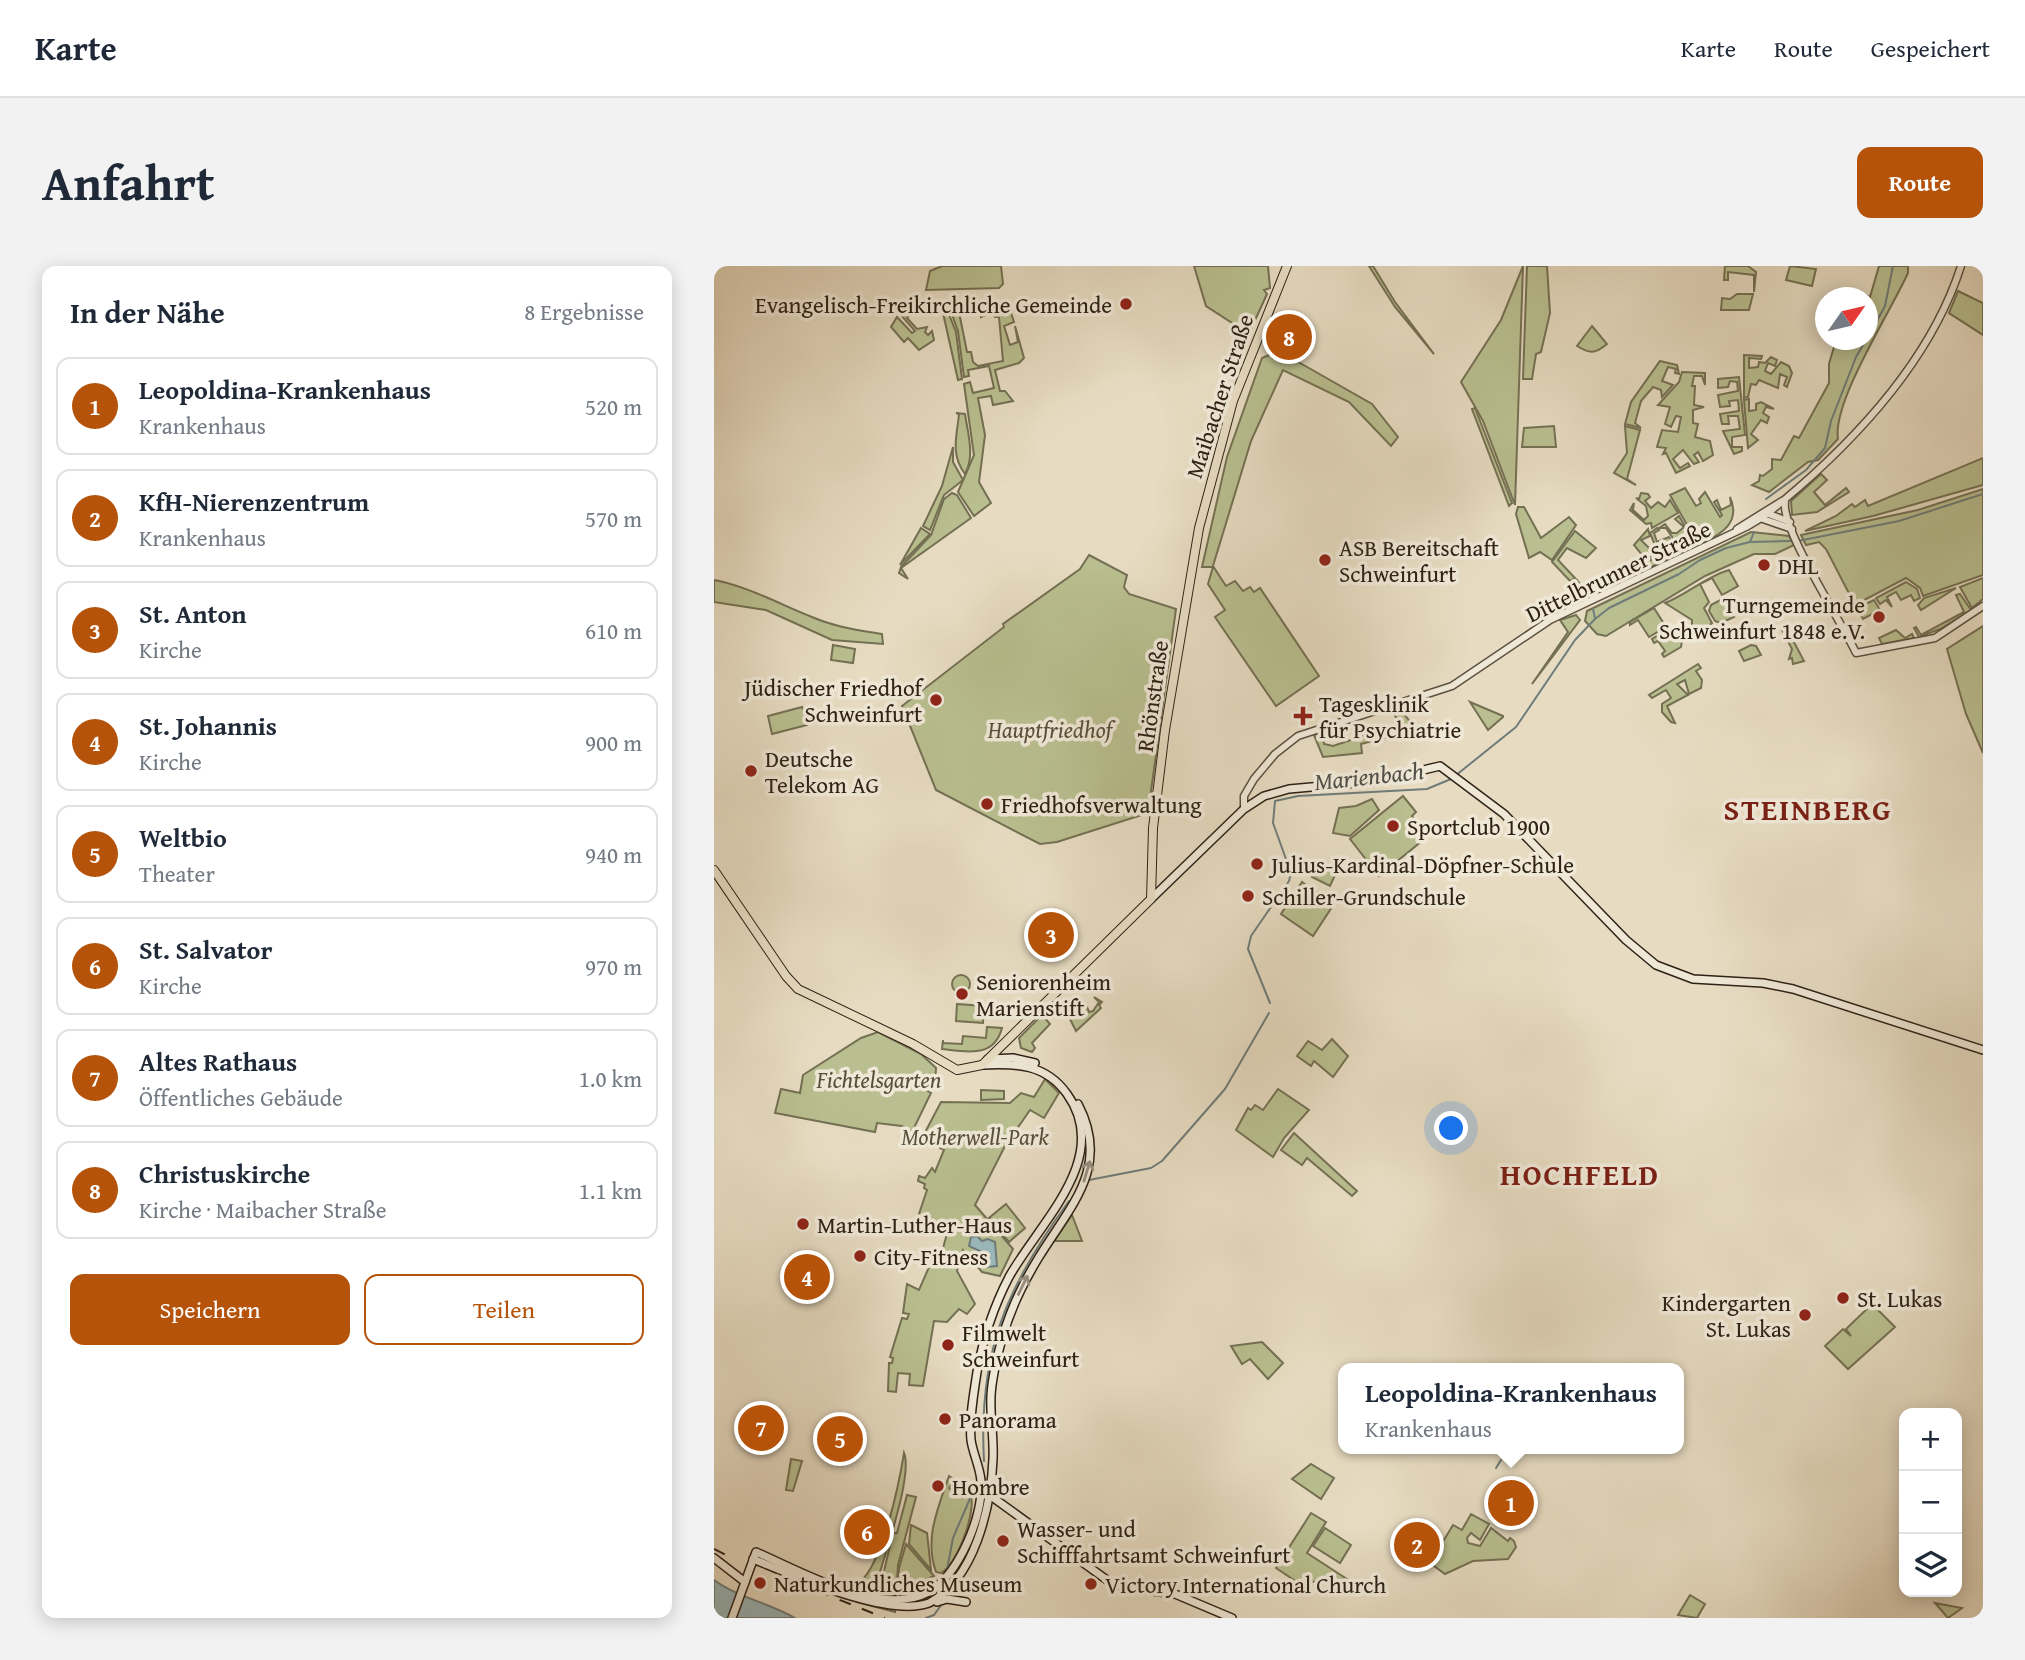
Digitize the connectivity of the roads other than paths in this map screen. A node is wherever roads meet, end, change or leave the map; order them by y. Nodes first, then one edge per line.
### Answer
1 (1287, 266) edge
2 (1961, 266) edge
3 (1784, 499) junction
4 (1205, 500) joint
5 (1767, 512) junction
6 (1759, 517) junction
7 (1792, 529) junction
8 (1983, 606) edge
9 (1244, 809) junction
10 (714, 870) edge
11 (1151, 900) junction
12 (1983, 1050) edge
13 (985, 1062) junction
14 (1065, 1190) junction
15 (1076, 1199) junction
16 (976, 1460) junction
17 (993, 1460) junction
18 (981, 1490) junction
19 (990, 1495) junction
20 (714, 1558) edge
21 (745, 1582) junction
22 (966, 1602) dead end
23 (909, 1605) junction
24 (926, 1605) junction
25 (732, 1618) edge
26 (1232, 1618) edge

1 - 4 main road, Maibacher Straße
2 - 3 street, Dittelbrunner Straße
3 - 5 street, Dittelbrunner Straße
3 - 7 street
4 - 11 main road, Rhönstraße
5 - 6 street, Dittelbrunner Straße
5 - 7 street
6 - 7 street
6 - 9 street, Dittelbrunner Straße
7 - 8 street
9 - 11 main road
9 - 12 main road
10 - 13 main road
11 - 13 main road
13 - 14 main road
15 -> 13 main road
14 - 15 main road
14 - 16 main road
17 -> 15 main road
16 - 17 main road
16 - 18 main road
17 - 19 main road
18 - 19 main road
18 - 23 main road
19 - 24 main road
19 - 26 main road
20 - 21 main road
21 - 23 main road
21 - 25 main road
22 - 24 main road
23 - 24 main road

